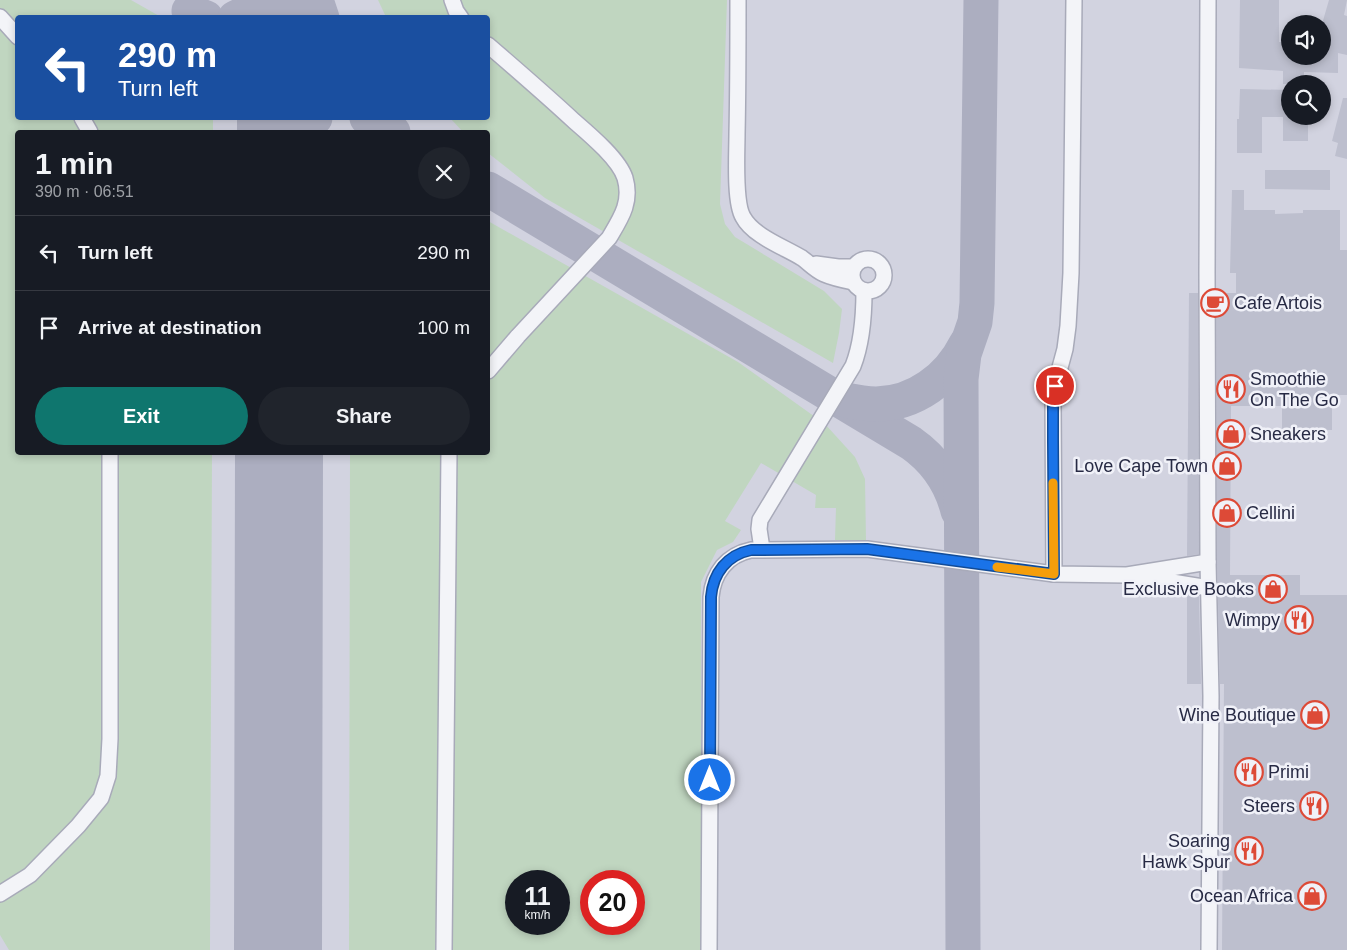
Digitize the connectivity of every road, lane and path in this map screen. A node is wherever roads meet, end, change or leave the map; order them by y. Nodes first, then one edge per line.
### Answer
1 (452, 0) edge
2 (738, 0) edge
3 (1074, 0) edge
4 (1208, 0) edge
5 (459, 15) edge
6 (0, 17) edge
7 (15, 34) edge
8 (490, 48) edge
9 (807, 262) junction
10 (854, 267) junction
11 (858, 287) junction
12 (490, 369) edge
13 (110, 455) edge
14 (449, 455) edge
15 (762, 549) junction
16 (1208, 562) junction
17 (1054, 574) junction
18 (1127, 575) junction
19 (1209, 588) junction
20 (0, 894) edge
21 (444, 950) edge
22 (709, 950) edge
23 (1209, 950) edge

1 - 5 lane
2 - 9 lane
3 - 17 lane
4 - 16 lane
6 - 7 lane
8 - 12 lane
9 - 10 lane
9 - 11 lane
10 - 11 lane
10 - 11 lane
11 - 15 lane
13 - 20 lane
14 - 21 lane
15 - 17 lane
15 - 22 lane
16 - 18 lane
16 - 19 lane
17 - 18 lane
18 - 19 lane
19 - 23 lane

